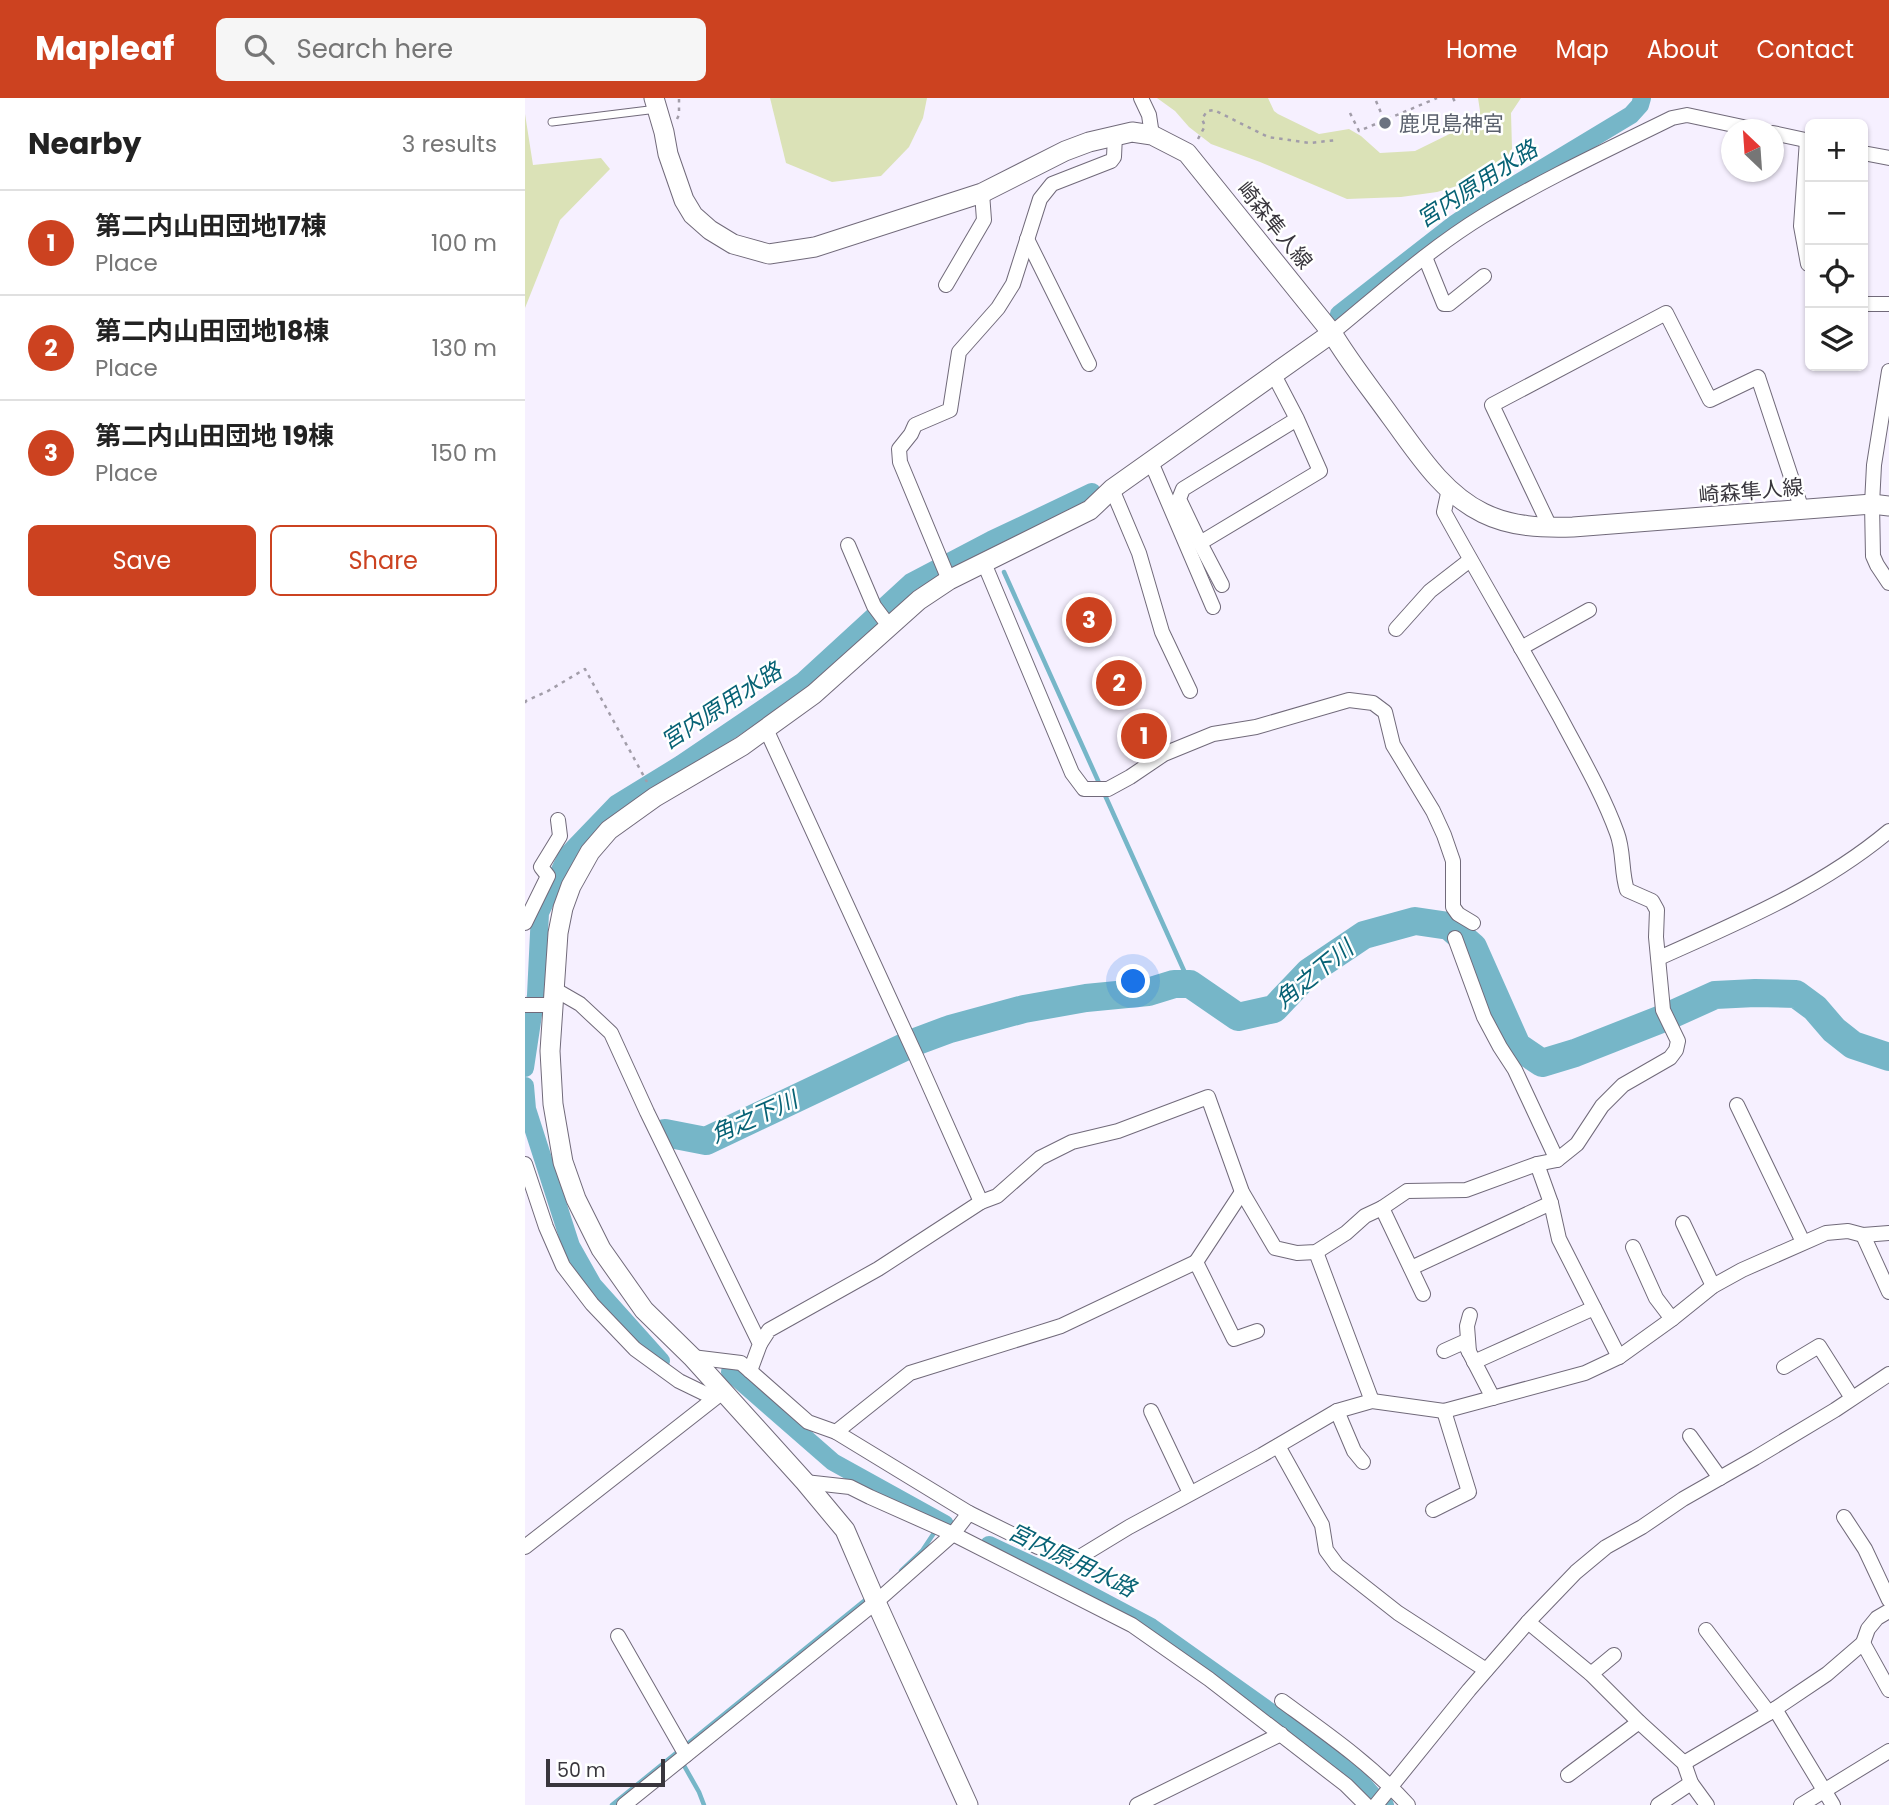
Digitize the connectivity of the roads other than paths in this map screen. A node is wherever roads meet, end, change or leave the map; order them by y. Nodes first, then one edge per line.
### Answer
1 (1141, 98) edge
2 (656, 103) edge
3 (552, 122) dead end
4 (1721, 122) edge
5 (1115, 135) junction
6 (1152, 135) junction
7 (1784, 135) edge
8 (1805, 139) edge
9 (1868, 154) edge
10 (1889, 158) edge
11 (1805, 182) edge
12 (982, 193) junction
13 (1027, 239) junction
14 (1805, 248) edge
15 (1425, 257) junction
16 (1485, 276) dead end
17 (946, 285) dead end
18 (1868, 304) edge
19 (1889, 304) edge
20 (1332, 333) junction
21 (1089, 364) dead end
22 (1889, 371) edge
23 (1274, 375) junction
24 (1297, 419) junction
25 (1151, 462) junction
26 (1112, 489) junction
27 (1449, 489) junction
28 (1881, 505) edge
29 (1802, 510) junction
30 (1550, 527) junction
31 (1200, 542) junction
32 (848, 545) dead end
33 (1470, 560) junction
34 (984, 563) junction
35 (948, 576) junction
36 (1889, 583) edge
37 (1222, 585) dead end
38 (1213, 607) dead end
39 (1589, 611) dead end
40 (887, 623) junction
41 (1396, 629) dead end
42 (1521, 648) junction
43 (1190, 691) dead end
44 (766, 729) junction
45 (558, 820) dead end
46 (1889, 831) edge
47 (559, 881) junction
48 (525, 923) edge
49 (1473, 923) dead end
50 (1455, 938) dead end
51 (1659, 958) junction
52 (553, 997) junction
53 (525, 1005) edge
54 (1737, 1105) dead end
55 (1557, 1160) junction
56 (525, 1164) edge
57 (1537, 1164) junction
58 (1243, 1192) junction
59 (981, 1202) junction
60 (1551, 1203) junction
61 (1382, 1208) junction
62 (1683, 1223) dead end
63 (1889, 1233) edge
64 (1863, 1235) junction
65 (1803, 1242) junction
66 (1633, 1247) dead end
67 (1316, 1252) junction
68 (1196, 1262) junction
69 (1411, 1268) junction
70 (1713, 1286) junction
71 (1889, 1292) edge
72 (1423, 1294) dead end
73 (1594, 1308) junction
74 (1470, 1315) dead end
75 (1672, 1319) junction
76 (1257, 1331) dead end
77 (760, 1344) junction
78 (1444, 1350) dead end
79 (692, 1357) junction
80 (1472, 1357) junction
81 (1619, 1357) junction
82 (1784, 1367) dead end
83 (750, 1371) junction
84 (1889, 1374) edge
85 (718, 1395) junction
86 (1493, 1398) junction
87 (1852, 1398) junction
88 (1372, 1401) junction
89 (1444, 1410) junction
90 (1151, 1411) dead end
91 (1337, 1411) junction
92 (836, 1432) junction
93 (1690, 1436) dead end
94 (1278, 1446) junction
95 (1363, 1462) dead end
96 (1720, 1478) junction
97 (805, 1482) junction
98 (1190, 1493) junction
99 (1433, 1510) dead end
100 (969, 1513) junction
101 (1844, 1517) dead end
102 (950, 1533) junction
103 (529, 1540) edge
104 (1889, 1600) edge
105 (876, 1602) junction
106 (1889, 1611) edge
107 (1528, 1622) junction
108 (1706, 1630) dead end
109 (618, 1636) dead end
110 (1863, 1643) junction
111 (1614, 1654) dead end
112 (1486, 1670) junction
113 (1591, 1674) junction
114 (1889, 1690) edge
115 (1282, 1701) dead end
116 (1772, 1711) junction
117 (1639, 1722) junction
118 (1281, 1734) junction
119 (1889, 1751) edge
120 (686, 1755) junction
121 (1685, 1763) junction
122 (1568, 1775) dead end
123 (1691, 1783) junction
124 (1391, 1787) junction
125 (1826, 1790) junction
126 (624, 1805) edge
127 (968, 1805) edge
128 (1137, 1805) edge
129 (1366, 1805) edge
130 (1376, 1805) edge
131 (1408, 1805) edge
132 (1658, 1805) edge
133 (1707, 1805) edge
134 (1801, 1805) edge
135 (1833, 1805) edge

1 - 6 street
2 - 3 lane
2 - 12 street, 崎森隼人線
4 - 15 street
5 - 6 street, 崎森隼人線
5 - 12 street, 崎森隼人線
5 - 13 street
6 - 20 street, 崎森隼人線
7 - 8 street
9 - 10 street
11 - 14 street
12 - 17 street
13 - 21 street
13 - 35 street
15 - 16 street
15 - 20 street
18 - 19 street
20 - 23 street
20 - 27 street, 崎森隼人線
22 - 28 street
23 - 24 street
23 - 25 street
24 - 31 street
24 - 31 street
25 - 26 street
25 - 38 street
26 - 34 street
26 - 43 street
27 - 30 street, 崎森隼人線
27 - 33 street
28 - 29 street, 崎森隼人線
28 - 36 street
29 - 30 street, 崎森隼人線
29 - 30 street
31 - 37 street
32 - 40 street
33 - 41 street
33 - 42 street
34 - 35 street
34 - 49 street
35 - 40 street
39 - 42 street
40 - 44 street
42 - 51 street
44 - 47 street
44 - 59 street
45 - 47 street
46 - 51 street
47 - 48 street
47 - 52 street
50 - 55 street
51 - 55 street
52 - 53 street
52 - 77 street
52 - 79 street
54 - 65 street
55 - 57 street
56 - 85 street
57 - 60 street
57 - 61 street
58 - 59 street
58 - 67 street
58 - 68 street
59 - 77 street
60 - 69 street
60 - 73 street
61 - 67 street
61 - 69 street
62 - 70 street
63 - 64 street
64 - 65 street
64 - 71 street
65 - 70 street
66 - 75 street
67 - 88 street
68 - 76 street
68 - 92 street
69 - 72 street
70 - 75 street
73 - 80 street
73 - 81 street
74 - 80 street
75 - 81 street
77 - 83 street
78 - 80 street
79 - 83 street
79 - 85 street
80 - 86 street
81 - 86 street
82 - 87 street
83 - 92 street
84 - 87 street
85 - 97 street
85 - 103 street
86 - 89 street
87 - 96 street
88 - 89 street
88 - 91 street
89 - 99 street
90 - 98 street
91 - 94 street
91 - 95 street
92 - 100 street
93 - 96 street
94 - 98 street
94 - 112 street
96 - 107 street
97 - 102 street
97 - 105 street
98 - 100 street
100 - 102 street
101 - 104 street
102 - 105 street
102 - 118 street
105 - 120 street
105 - 127 street
106 - 110 street
107 - 112 street
107 - 113 street
108 - 116 street
109 - 120 street
110 - 114 street
110 - 116 street
111 - 113 street
112 - 124 street
113 - 117 street
115 - 124 street
116 - 121 street
116 - 125 street
117 - 121 street
117 - 122 street
118 - 128 street
118 - 129 street
119 - 125 street
120 - 126 street
121 - 123 street
123 - 132 street
123 - 133 street
124 - 130 street
124 - 131 street
125 - 134 street
125 - 135 street

